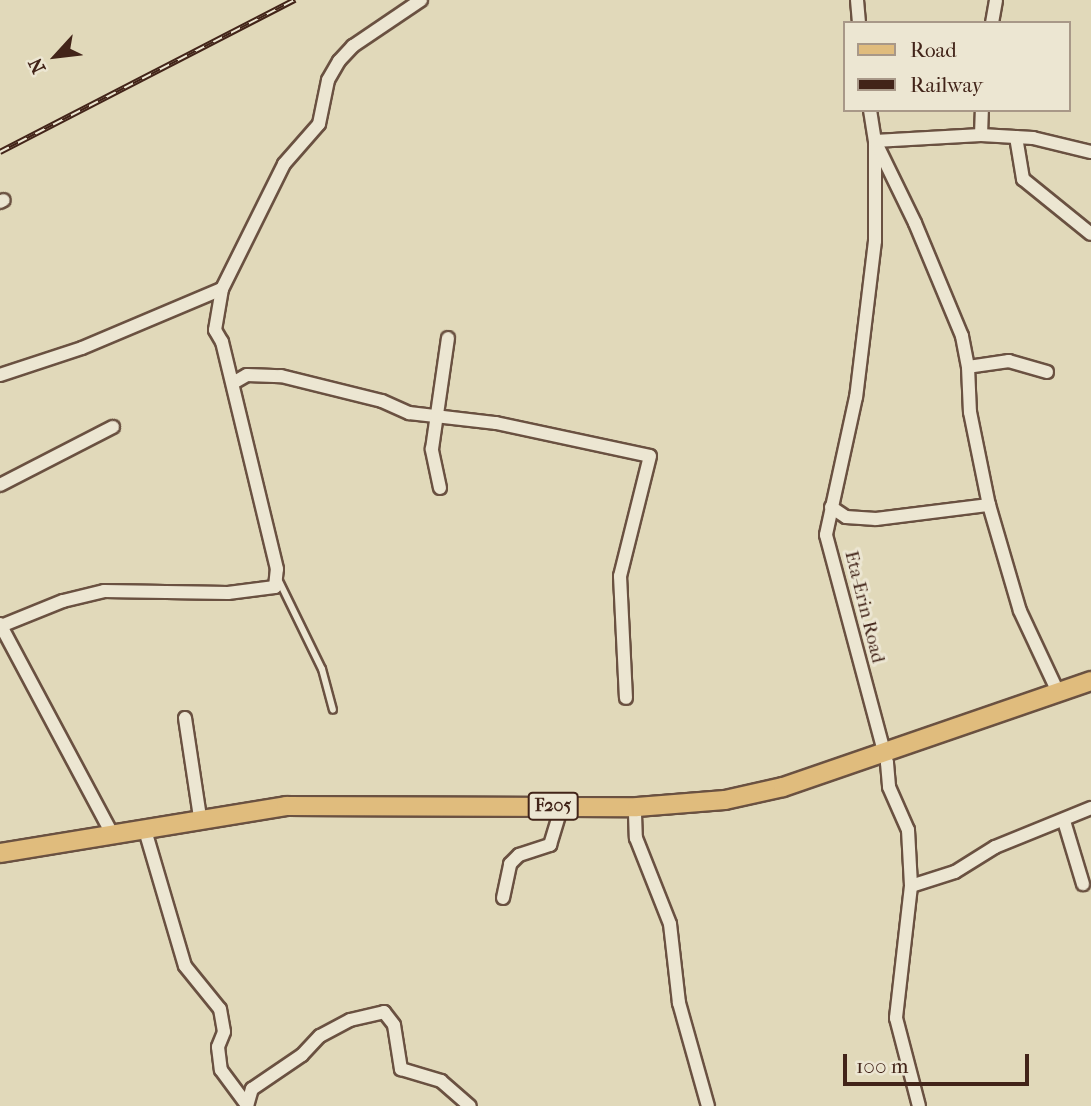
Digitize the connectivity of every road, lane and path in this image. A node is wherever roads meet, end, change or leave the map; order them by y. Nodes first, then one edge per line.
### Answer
1 (421, 0) edge
2 (856, 0) edge
3 (996, 0) edge
4 (859, 21) edge
5 (992, 21) edge
6 (870, 112) edge
7 (982, 112) edge
8 (981, 135) junction
9 (1016, 138) junction
10 (875, 142) junction
11 (1091, 152) edge
12 (1091, 234) edge
13 (222, 289) junction
14 (448, 338) dead end
15 (968, 367) junction
16 (1047, 372) dead end
17 (0, 375) edge
18 (233, 383) junction
19 (437, 414) junction
20 (113, 427) dead end
21 (0, 485) edge
22 (440, 488) dead end
23 (989, 505) junction
24 (831, 508) junction
25 (279, 581) junction
26 (1, 625) edge
27 (1091, 681) edge
28 (1058, 692) junction
29 (1091, 692) edge
30 (626, 698) dead end
31 (334, 710) dead end
32 (186, 718) dead end
33 (886, 759) junction
34 (1091, 808) edge
35 (635, 814) junction
36 (559, 815) junction
37 (200, 817) junction
38 (1064, 821) junction
39 (112, 834) junction
40 (147, 838) junction
41 (0, 853) edge
42 (0, 863) edge
43 (1083, 884) dead end
44 (911, 886) junction
45 (503, 898) dead end
46 (247, 1106) edge
47 (470, 1106) edge
48 (708, 1106) edge
49 (919, 1106) edge

1 - 13 street
2 - 4 street
3 - 5 street
6 - 10 street, Eta-Erin Road
7 - 8 street
8 - 9 street
8 - 10 street
9 - 11 street
9 - 12 street
10 - 15 street
10 - 24 street, Eta-Erin Road
13 - 17 street
13 - 18 street
14 - 19 street
15 - 16 street
15 - 23 street
18 - 19 street
18 - 25 street
19 - 22 street
19 - 30 street
20 - 21 street
23 - 24 street
23 - 28 street
24 - 33 street, Eta-Erin Road
25 - 26 street
25 - 31 lane
26 - 39 street
27 - 28 main road, F205
28 - 33 main road, F205
29 - 33 main road, F205
32 - 37 street
33 - 35 main road, F205
33 - 37 main road, F205
33 - 44 street, Eta-Erin Road
34 - 38 street
35 - 36 main road, F205
35 - 48 street
36 - 40 main road, F205
36 - 45 street
37 - 39 main road, F205
38 - 43 street
38 - 44 street
39 - 41 main road, F205
40 - 42 main road, F205
40 - 46 street
44 - 49 street, Eta-Erin Road
46 - 47 street

